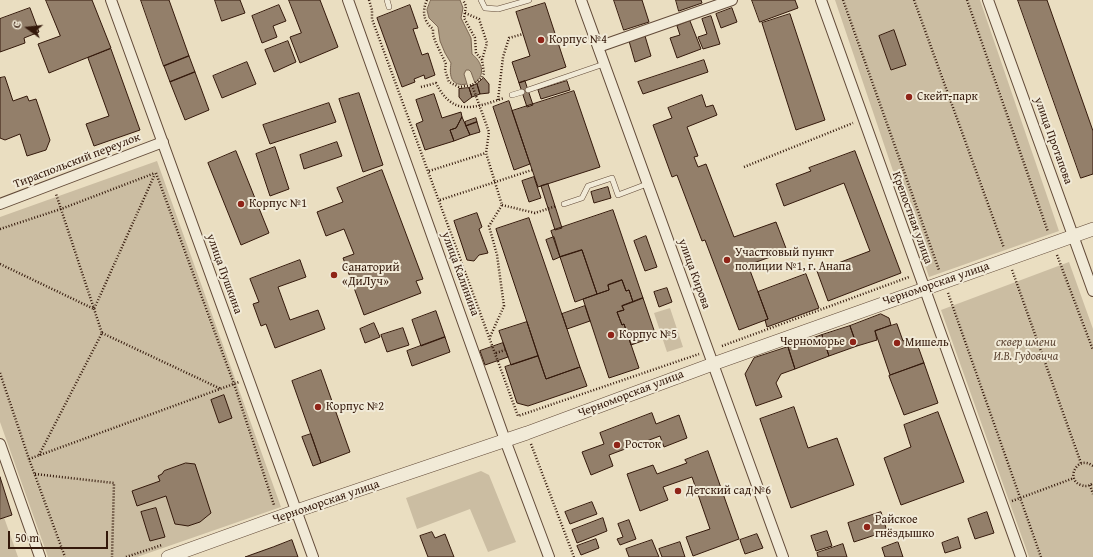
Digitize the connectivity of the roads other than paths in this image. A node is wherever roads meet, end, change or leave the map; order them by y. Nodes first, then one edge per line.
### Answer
1 (111, 0) edge
2 (348, 0) edge
3 (386, 0) edge
4 (481, 0) edge
5 (529, 0) edge
6 (581, 0) edge
7 (732, 0) edge
8 (821, 0) edge
9 (988, 0) edge
10 (389, 7) dead end
11 (598, 47) junction
12 (604, 64) junction
13 (528, 90) dead end
14 (522, 92) dead end
15 (512, 95) road end
16 (163, 142) junction
17 (648, 184) junction
18 (0, 204) edge
19 (564, 204) road end
20 (1093, 229) edge
21 (1073, 235) junction
22 (924, 288) junction
23 (1093, 291) edge
24 (713, 364) junction
25 (505, 440) junction
26 (0, 444) edge
27 (296, 511) junction
28 (40, 557) edge
29 (168, 557) edge
30 (313, 557) edge
31 (549, 557) edge
32 (783, 557) edge
33 (1021, 557) edge

1 - 16 street, улица Пушкина
2 - 25 street, улица Калинина
3 - 10 lane
4 - 5 lane
6 - 11 street, улица Кирова
7 - 11 street
8 - 22 street, Крепостная улица
9 - 21 street, улица Протапова
11 - 12 street, улица Кирова
12 - 13 lane
12 - 17 street, улица Кирова
14 - 15 lane
16 - 18 street, Тираспольский переулок
16 - 27 street, улица Пушкина
17 - 19 lane
17 - 24 street, улица Кирова
20 - 21 street, Черноморская улица
21 - 22 street, Черноморская улица
21 - 23 street, улица Протапова
22 - 24 street, Черноморская улица
22 - 33 street, Крепостная улица
24 - 25 street, Черноморская улица
24 - 32 street, улица Кирова
25 - 27 street, Черноморская улица
25 - 31 street, улица Калинина
26 - 28 street
27 - 29 street, Черноморская улица
27 - 30 street, улица Пушкина

